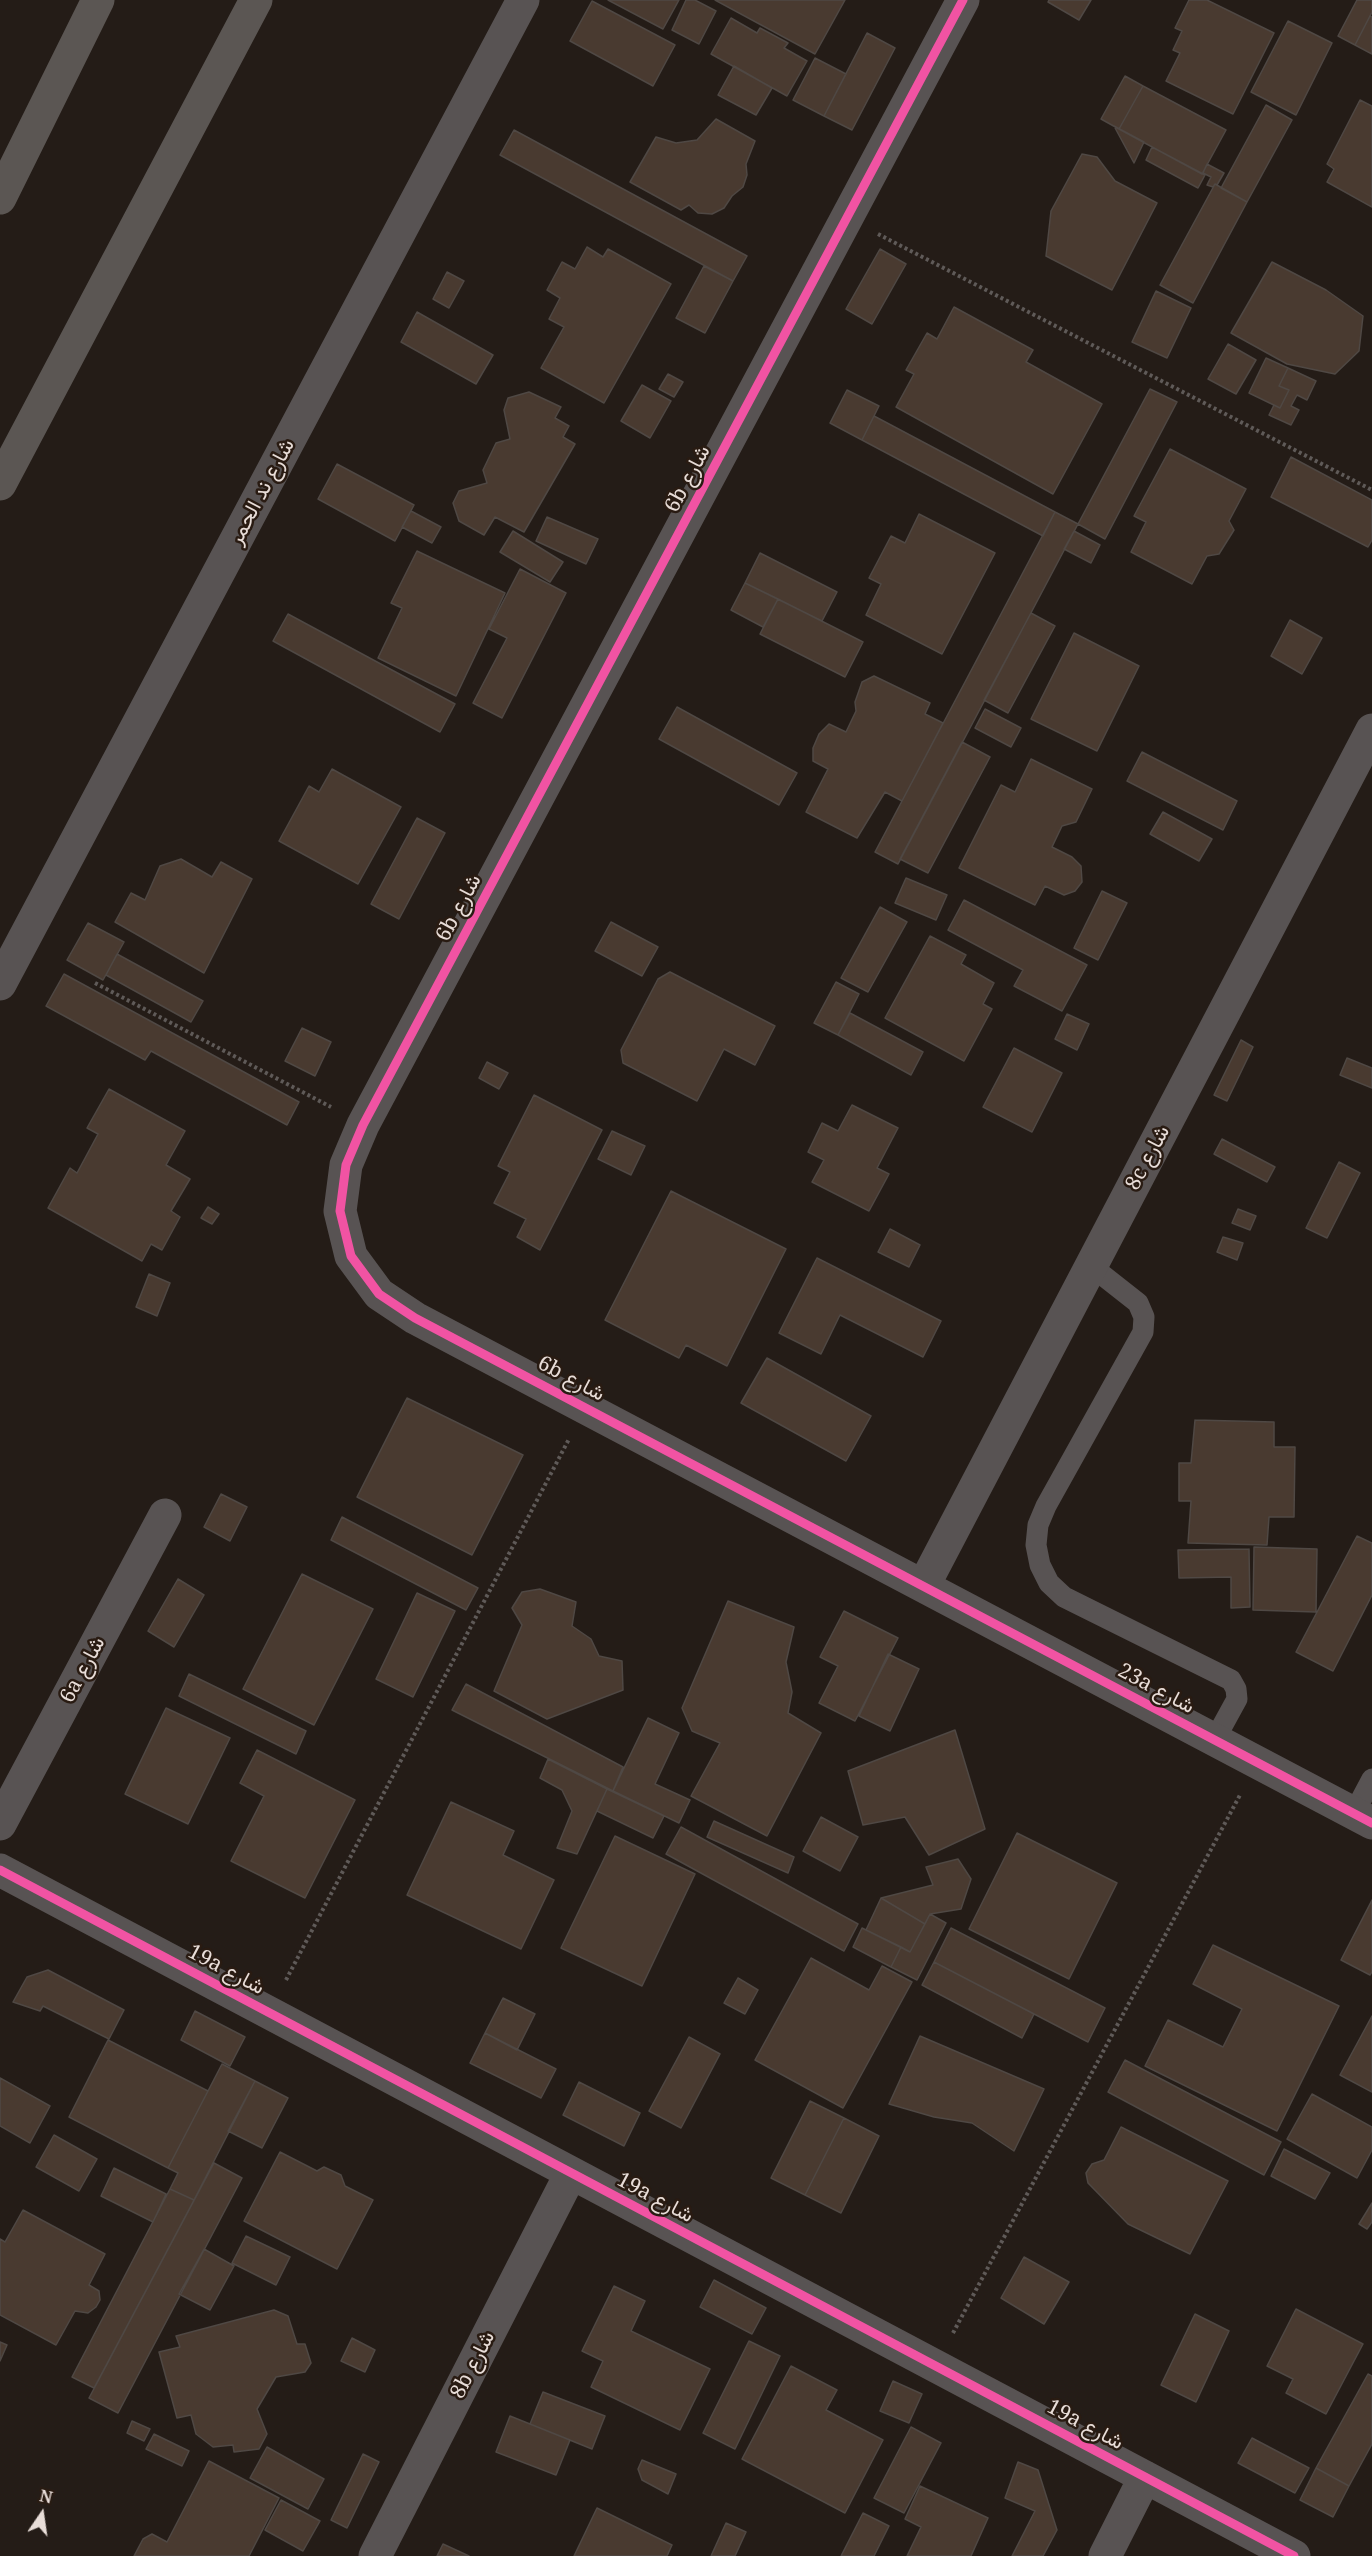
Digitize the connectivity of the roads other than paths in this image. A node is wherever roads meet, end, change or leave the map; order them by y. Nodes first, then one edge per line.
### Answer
1 (98, 0) edge
2 (256, 0) edge
3 (523, 0) edge
4 (963, 0) edge
5 (0, 198) edge
6 (0, 484) edge
7 (1372, 730) edge
8 (0, 984) edge
9 (1091, 1266) junction
10 (165, 1515) dead end
11 (924, 1585) junction
12 (1214, 1741) junction
13 (1372, 1779) edge
14 (1363, 1818) edge
15 (0, 1824) edge
16 (0, 1870) edge
17 (571, 2173) junction
18 (1145, 2477) junction
19 (375, 2556) edge
20 (1105, 2556) edge
21 (1294, 2556) edge

1 - 5 main road
2 - 6 main road
3 - 8 street, شارع ند الحمر
4 - 11 street, 6b شارع
7 - 9 street, 8c شارع
9 - 11 street, 8c شارع
9 - 12 lane
10 - 15 street, 6a شارع
11 - 12 street, 23a شارع
12 - 14 street, 23a شارع
13 - 14 lane
16 - 17 street, 19a شارع
17 - 18 street, 19a شارع
17 - 19 street, 8b شارع
18 - 20 street
18 - 21 street, 19a شارع

